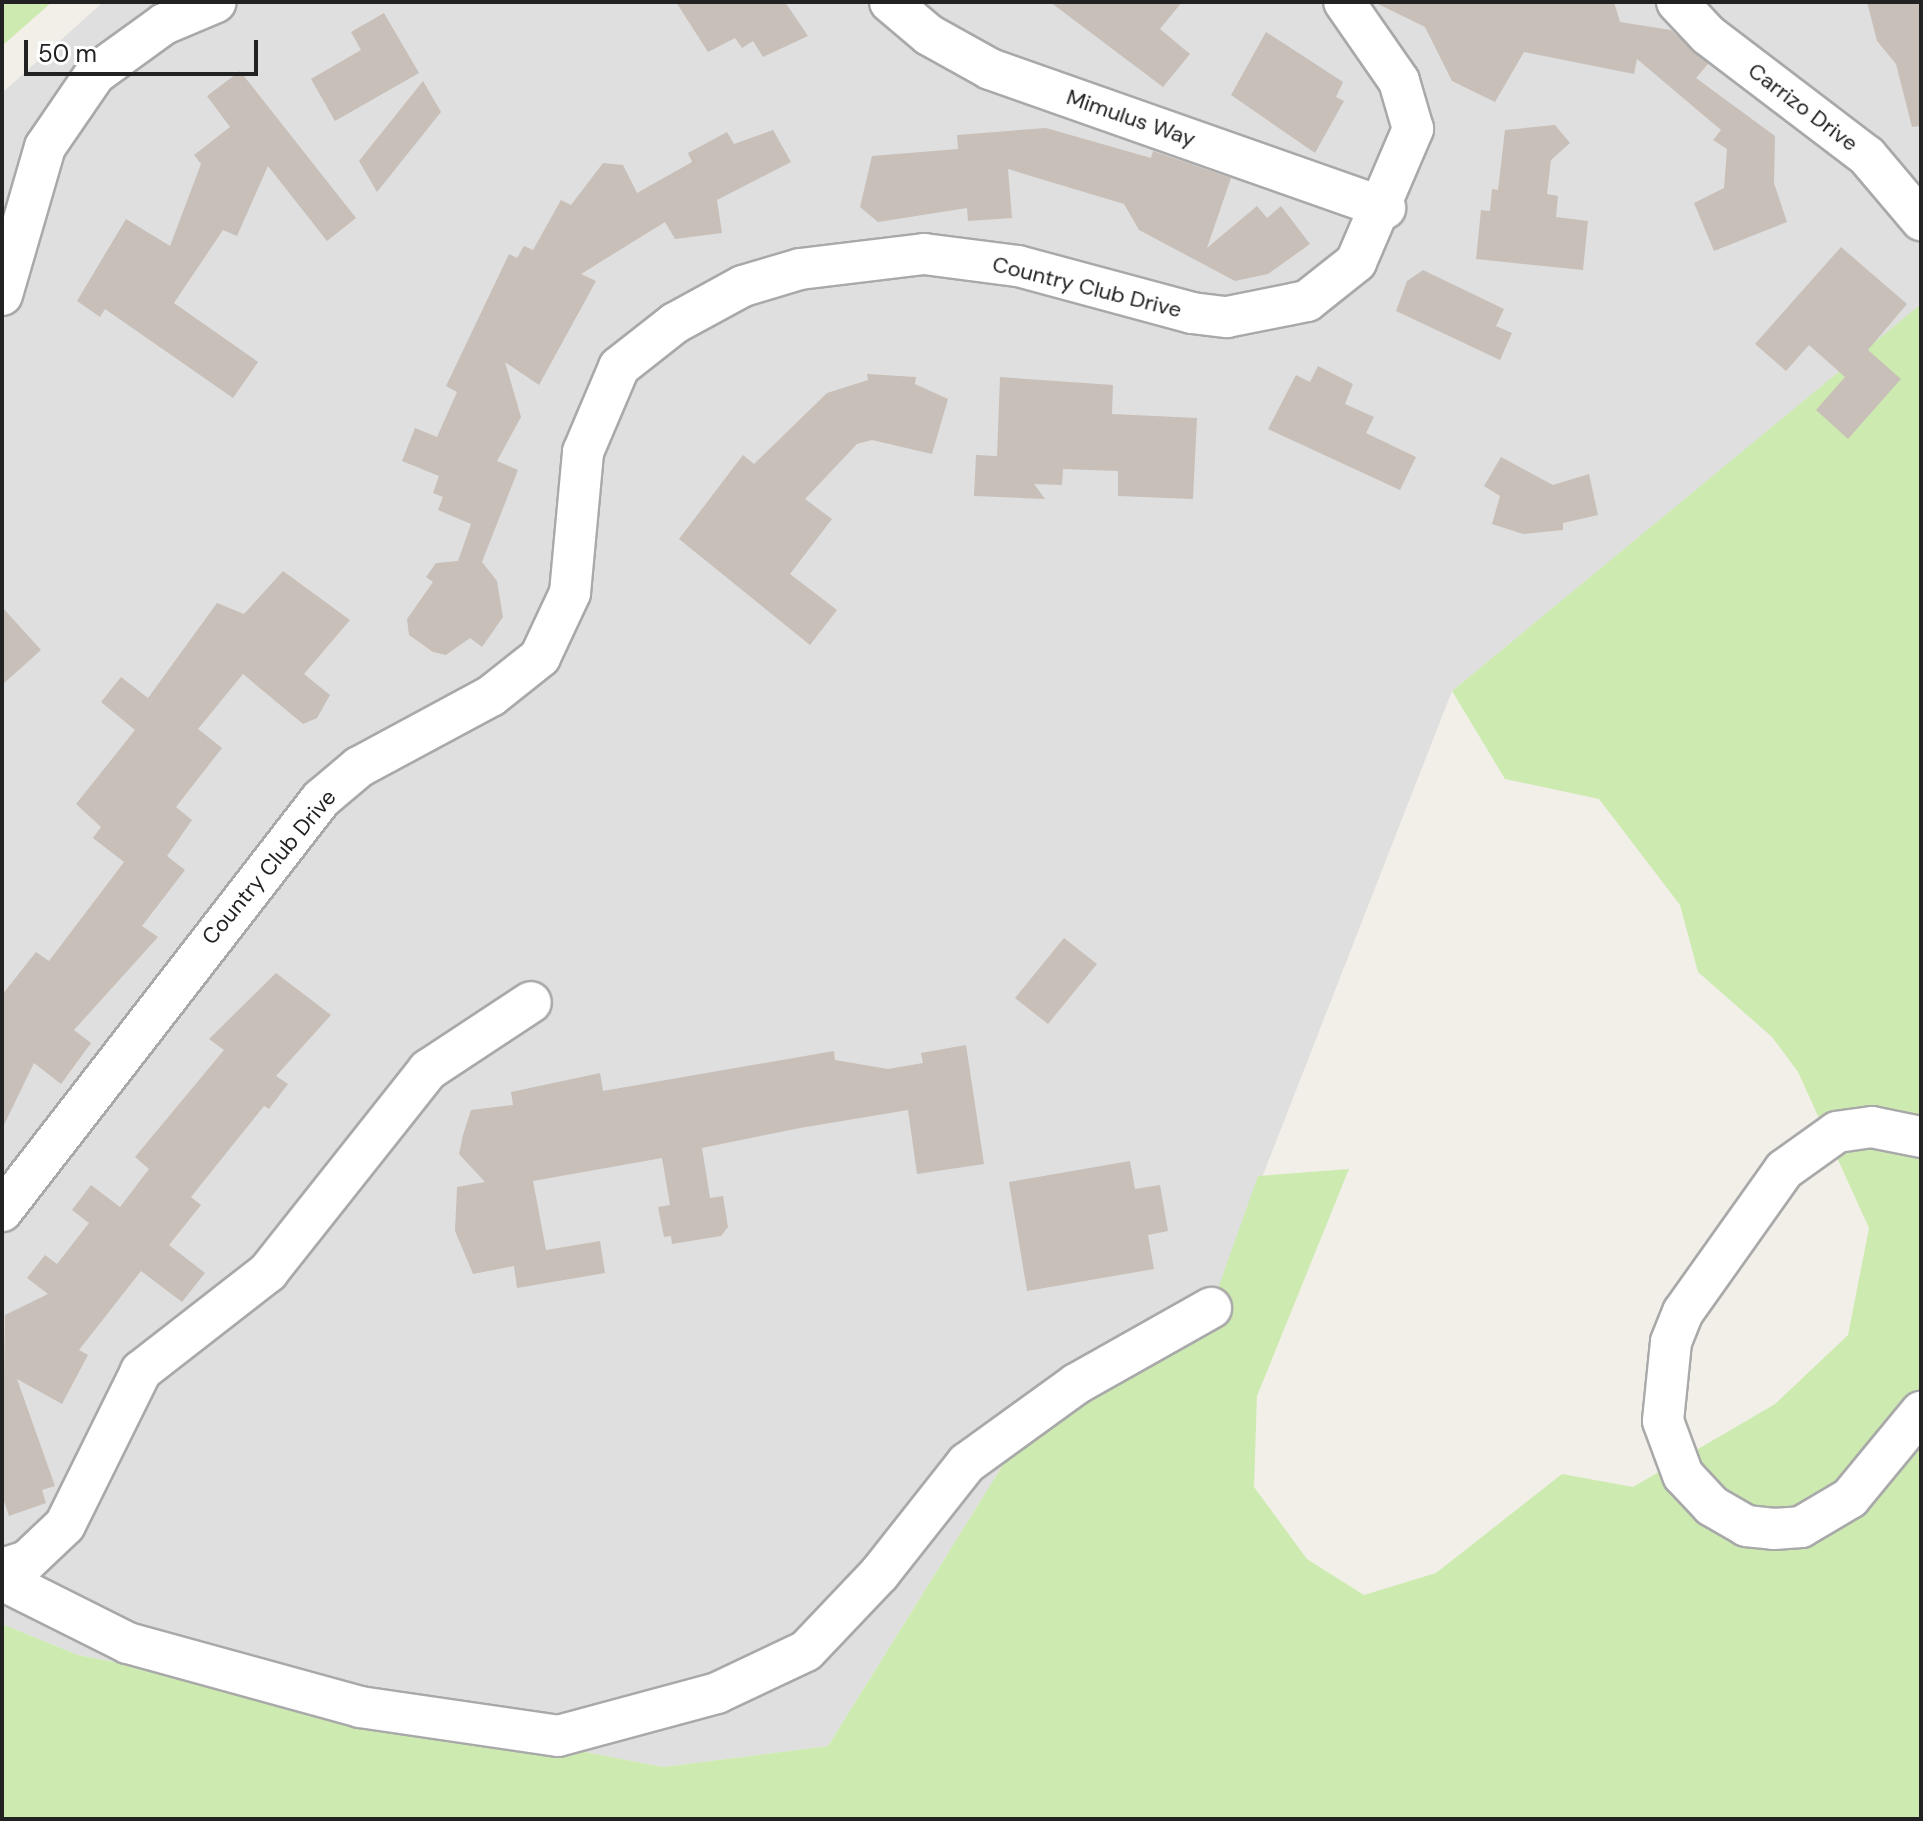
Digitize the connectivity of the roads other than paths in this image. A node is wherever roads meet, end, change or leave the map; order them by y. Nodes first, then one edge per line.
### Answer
1 (216, 2) edge
2 (890, 2) edge
3 (1344, 2) edge
4 (1677, 2) edge
5 (1385, 208) junction
6 (1921, 220) edge
7 (2, 295) edge
8 (531, 1002) dead end
9 (1921, 1137) edge
10 (2, 1211) edge
11 (1211, 1308) dead end
12 (1921, 1412) edge
13 (2, 1569) edge
14 (17, 1590) edge

1 - 7 street
2 - 5 street, Mimulus Way
3 - 5 street, Country Club Drive
4 - 6 street, Carrizo Drive
5 - 10 street, Country Club Drive
8 - 13 street
9 - 12 street
11 - 14 street

